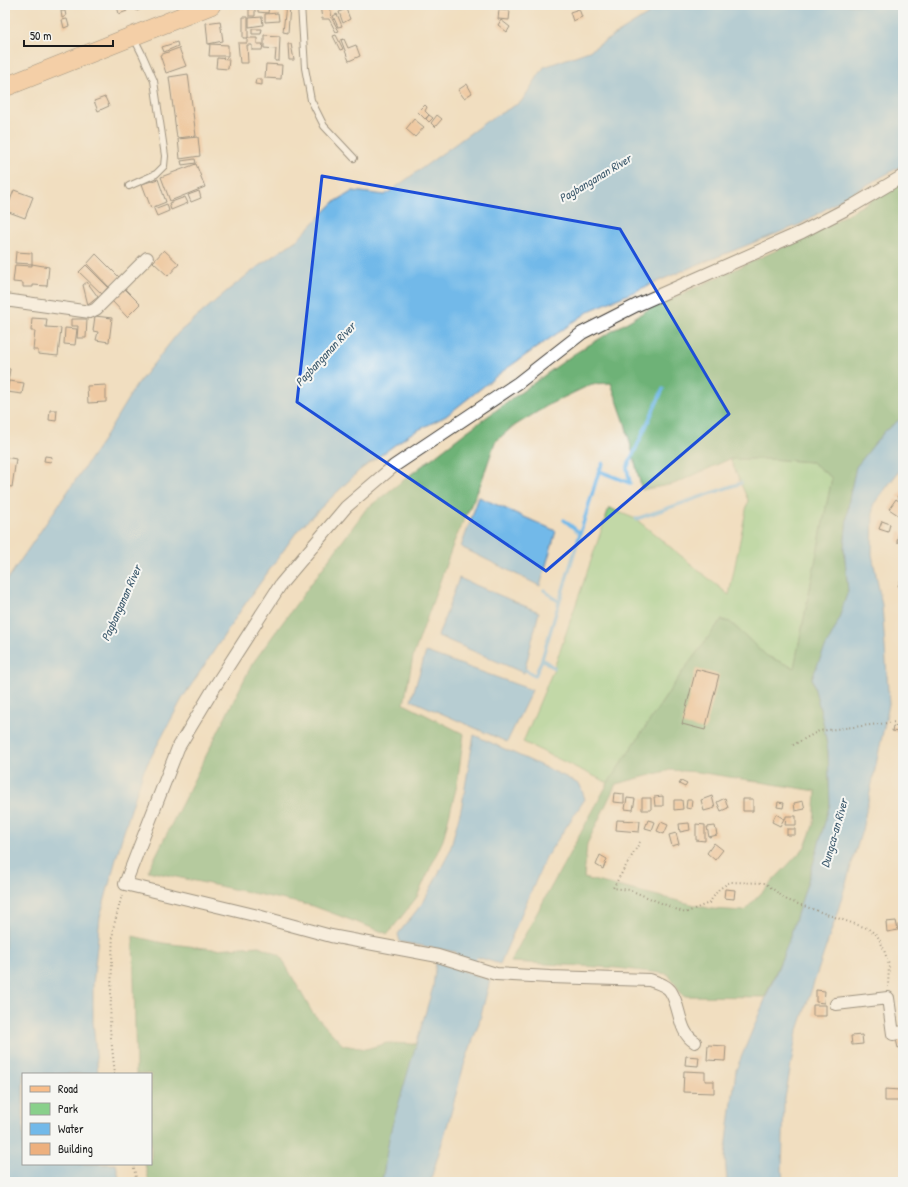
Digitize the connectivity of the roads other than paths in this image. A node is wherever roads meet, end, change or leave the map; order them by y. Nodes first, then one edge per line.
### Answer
1 (211, 5) edge
2 (301, 5) edge
3 (133, 36) junction
4 (5, 87) edge
5 (354, 158) dead end
6 (903, 176) edge
7 (130, 186) dead end
8 (147, 258) dead end
9 (5, 300) edge
10 (836, 1004) dead end
11 (903, 1032) edge
12 (695, 1042) dead end

1 - 3 main road
2 - 5 lane
3 - 4 main road
3 - 7 lane
6 - 12 street
8 - 9 street
10 - 11 street

